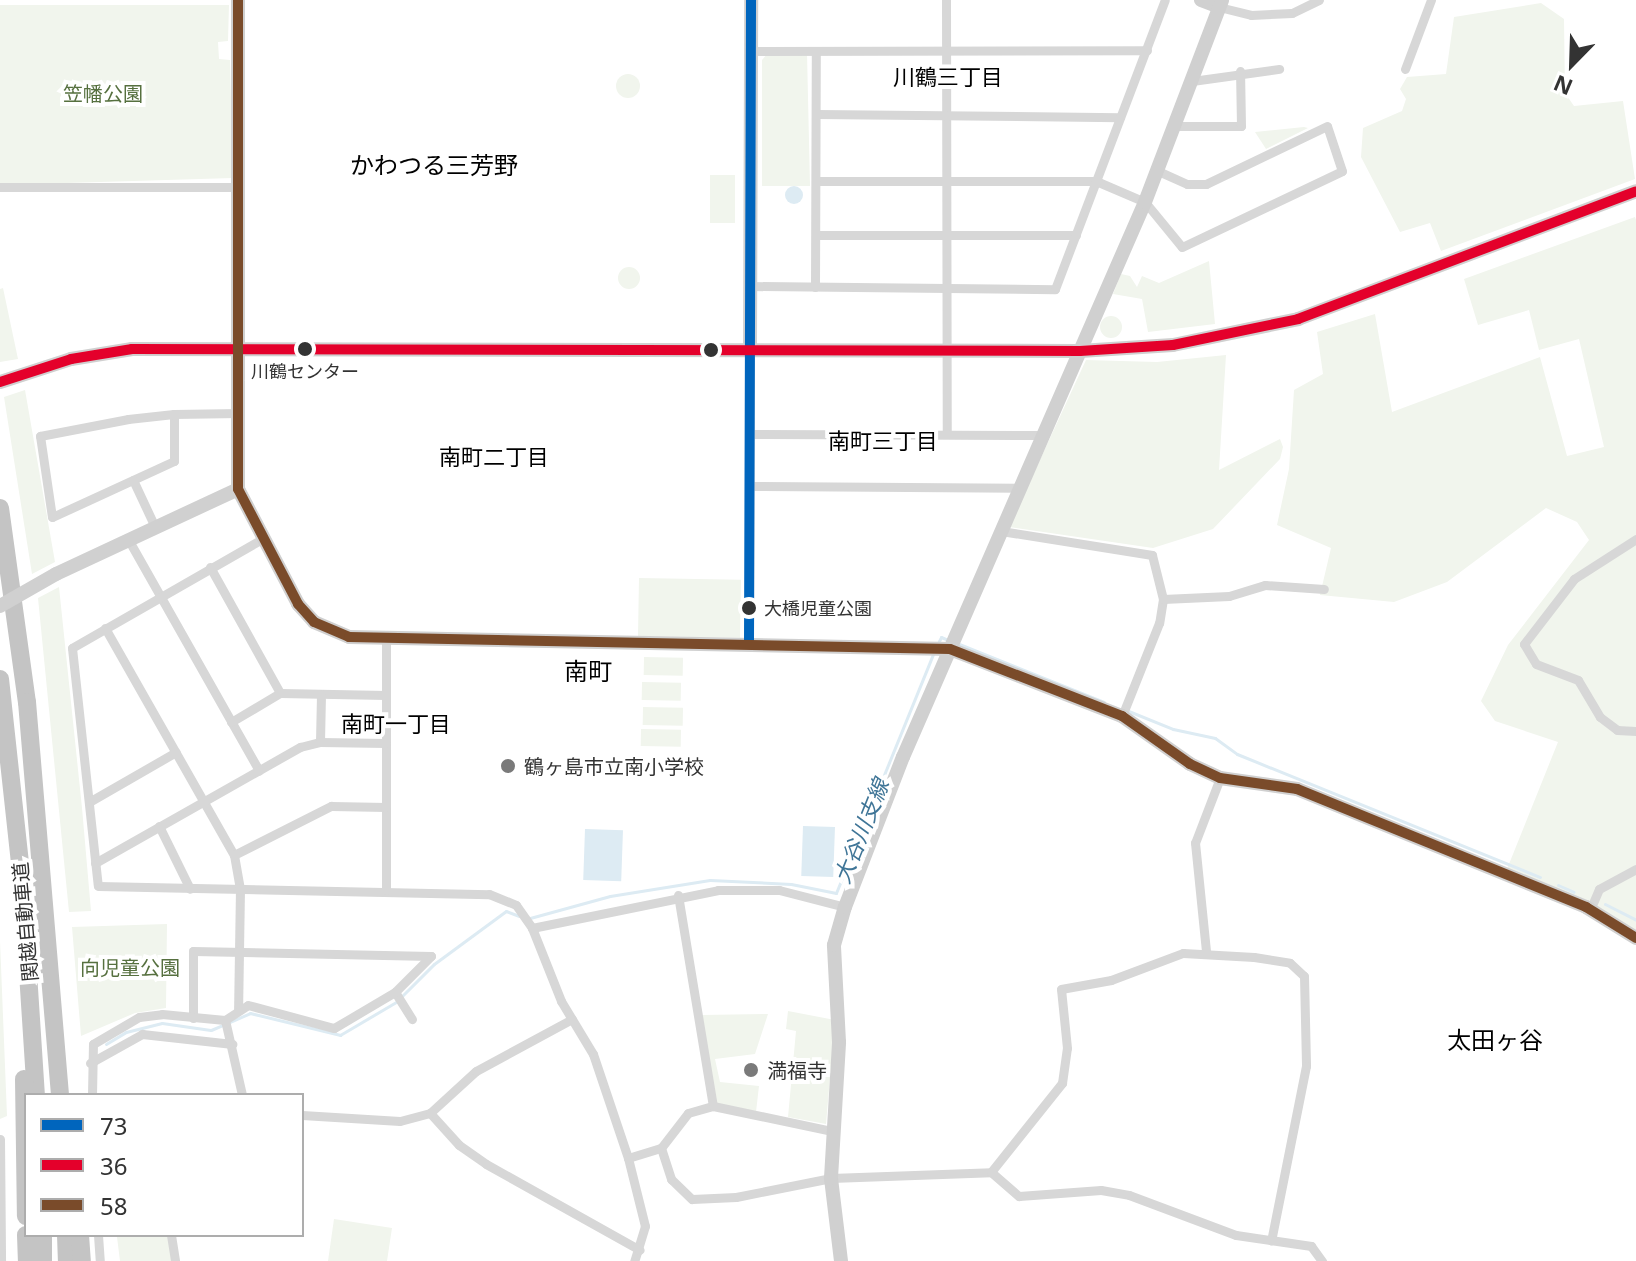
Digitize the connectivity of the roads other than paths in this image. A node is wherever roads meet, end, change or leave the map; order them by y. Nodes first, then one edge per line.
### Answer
1 (238, 0) edge
2 (751, 0) edge
3 (946, 0) edge
4 (1165, 0) edge
5 (1201, 0) edge
6 (1319, 0) edge
7 (1431, 0) edge
8 (1221, 4) edge
9 (945, 50) junction
10 (1147, 50) junction
11 (750, 51) junction
12 (816, 51) junction
13 (1279, 69) dead end
14 (1405, 69) dead end
15 (1240, 71) junction
16 (1192, 81) junction
17 (817, 114) junction
18 (946, 114) junction
19 (1120, 117) junction
20 (1176, 126) junction
21 (1158, 171) junction
22 (946, 179) junction
23 (817, 181) junction
24 (1096, 181) junction
25 (0, 187) edge
26 (238, 187) junction
27 (1636, 191) edge
28 (1145, 202) junction
29 (946, 234) junction
30 (816, 235) junction
31 (1076, 235) junction
32 (750, 286) junction
33 (815, 287) junction
34 (946, 287) junction
35 (238, 348) junction
36 (750, 348) junction
37 (945, 351) junction
38 (1080, 351) junction
39 (0, 382) edge
40 (239, 413) junction
41 (174, 414) junction
42 (750, 434) junction
43 (947, 434) junction
44 (1042, 435) junction
45 (133, 480) junction
46 (750, 486) junction
47 (1019, 488) junction
48 (238, 489) junction
49 (0, 508) edge
50 (155, 527) junction
51 (1001, 531) junction
52 (128, 539) junction
53 (262, 539) junction
54 (1636, 539) edge
55 (9, 563) junction
56 (210, 567) junction
57 (1324, 589) dead end
58 (159, 595) junction
59 (1163, 599) junction
60 (0, 606) edge
61 (105, 628) junction
62 (386, 638) junction
63 (749, 643) junction
64 (941, 649) junction
65 (0, 679) edge
66 (280, 693) junction
67 (321, 694) junction
68 (386, 695) junction
69 (1122, 716) junction
70 (231, 722) junction
71 (1636, 731) edge
72 (320, 742) junction
73 (386, 743) junction
74 (176, 752) junction
75 (259, 771) junction
76 (1220, 778) junction
77 (203, 801) junction
78 (89, 802) junction
79 (386, 807) junction
80 (159, 826) junction
81 (234, 855) junction
82 (95, 863) junction
83 (1636, 869) edge
84 (22, 880) junction
85 (240, 888) junction
86 (190, 889) junction
87 (386, 890) junction
88 (678, 895) junction
89 (1593, 903) dead end
90 (845, 907) junction
91 (532, 928) junction
92 (1636, 938) edge
93 (239, 951) junction
94 (1206, 951) junction
95 (395, 992) junction
96 (238, 1010) junction
97 (193, 1018) junction
98 (412, 1019) dead end
99 (572, 1019) junction
100 (225, 1020) junction
101 (232, 1044) junction
102 (90, 1063) junction
103 (25, 1093) edge
104 (36, 1093) edge
105 (60, 1093) edge
106 (71, 1093) edge
107 (92, 1093) edge
108 (242, 1093) edge
109 (713, 1106) junction
110 (430, 1113) junction
111 (304, 1115) edge
112 (832, 1131) junction
113 (0, 1139) edge
114 (661, 1148) junction
115 (628, 1158) junction
116 (1, 1166) edge
117 (991, 1172) junction
118 (831, 1178) junction
119 (26, 1237) edge
120 (43, 1237) edge
121 (66, 1237) edge
122 (80, 1237) edge
123 (98, 1237) edge
124 (171, 1237) edge
125 (1, 1239) edge
126 (1271, 1241) junction
127 (640, 1250) junction
128 (1, 1261) edge
129 (27, 1261) edge
130 (43, 1261) edge
131 (67, 1261) edge
132 (82, 1261) edge
133 (100, 1261) edge
134 (175, 1261) edge
135 (634, 1261) edge
136 (841, 1261) edge
137 (1322, 1261) edge

1 - 26 street
2 - 11 street
3 - 9 street
4 - 10 street
5 - 8 street
6 - 8 street
7 - 14 street
8 - 16 street
9 - 10 street
9 - 12 street
9 - 18 street
10 - 19 street
11 - 12 street
11 - 32 street
12 - 17 street
13 - 15 street
15 - 16 street
15 - 20 street
16 - 20 street
17 - 18 street
17 - 23 street
18 - 19 street
18 - 22 street
19 - 24 street
20 - 21 street
21 - 28 street
21 - 28 street
22 - 23 street
22 - 24 street
22 - 29 street
23 - 30 street
24 - 28 street
24 - 31 street
25 - 26 street
26 - 35 street
27 - 38 street
28 - 38 street
29 - 30 street
29 - 31 street
29 - 34 street
30 - 33 street
31 - 34 street
32 - 33 street
32 - 36 street
33 - 34 street
34 - 37 street
35 - 36 street
35 - 39 street
35 - 40 street
36 - 37 street
36 - 42 street
37 - 38 street
37 - 43 street
38 - 44 street
40 - 41 street
40 - 48 street
41 - 45 street
41 - 45 street
42 - 43 street
42 - 46 street
43 - 44 street
44 - 47 street
45 - 50 street
46 - 47 street
46 - 63 street
47 - 51 street
48 - 50 street
48 - 53 street
49 - 55 highway, 関越自動車道
50 - 52 street
51 - 59 street
51 - 64 street
52 - 58 street
52 - 60 street, bridge
53 - 56 street
53 - 62 street
54 - 71 street
55 - 105 highway, 関越自動車道
55 - 106 highway
56 - 58 street
56 - 66 street
57 - 59 street
58 - 61 street
58 - 70 street
59 - 69 street
61 - 74 street
61 - 78 street
62 - 63 street
62 - 68 street
63 - 64 street
64 - 69 street
64 - 90 street
65 - 84 highway, 関越自動車道
66 - 67 street
66 - 70 street
67 - 68 street
67 - 72 street
68 - 73 street
69 - 76 street
70 - 75 street
72 - 73 street
72 - 75 street
73 - 79 street
74 - 77 street
74 - 78 street
75 - 77 street
76 - 92 street
76 - 94 street
77 - 80 street
77 - 81 street
78 - 82 street
79 - 81 street
79 - 87 street
80 - 82 street
80 - 86 street
81 - 85 street
82 - 86 street
83 - 89 street
84 - 103 highway
84 - 104 highway, 関越自動車道
85 - 86 street
85 - 87 street
85 - 93 street
87 - 91 street
88 - 90 street
88 - 91 street
88 - 109 street
90 - 112 street
91 - 99 street
93 - 95 street
93 - 96 street
93 - 97 street
94 - 117 street
94 - 126 street
95 - 96 street
95 - 98 street
96 - 100 street
97 - 100 street
97 - 102 street
99 - 110 street
99 - 115 street
100 - 101 street
101 - 102 street
101 - 108 street
102 - 107 street
109 - 112 street
109 - 114 street
110 - 111 street
110 - 127 street
112 - 118 street
113 - 116 street
114 - 115 street
114 - 118 street
115 - 127 street
116 - 125 street
117 - 118 street
117 - 126 street
118 - 136 street
119 - 129 highway
120 - 130 highway
121 - 131 highway
122 - 132 highway
123 - 133 street
124 - 134 street
125 - 128 street
126 - 137 street
127 - 135 street

